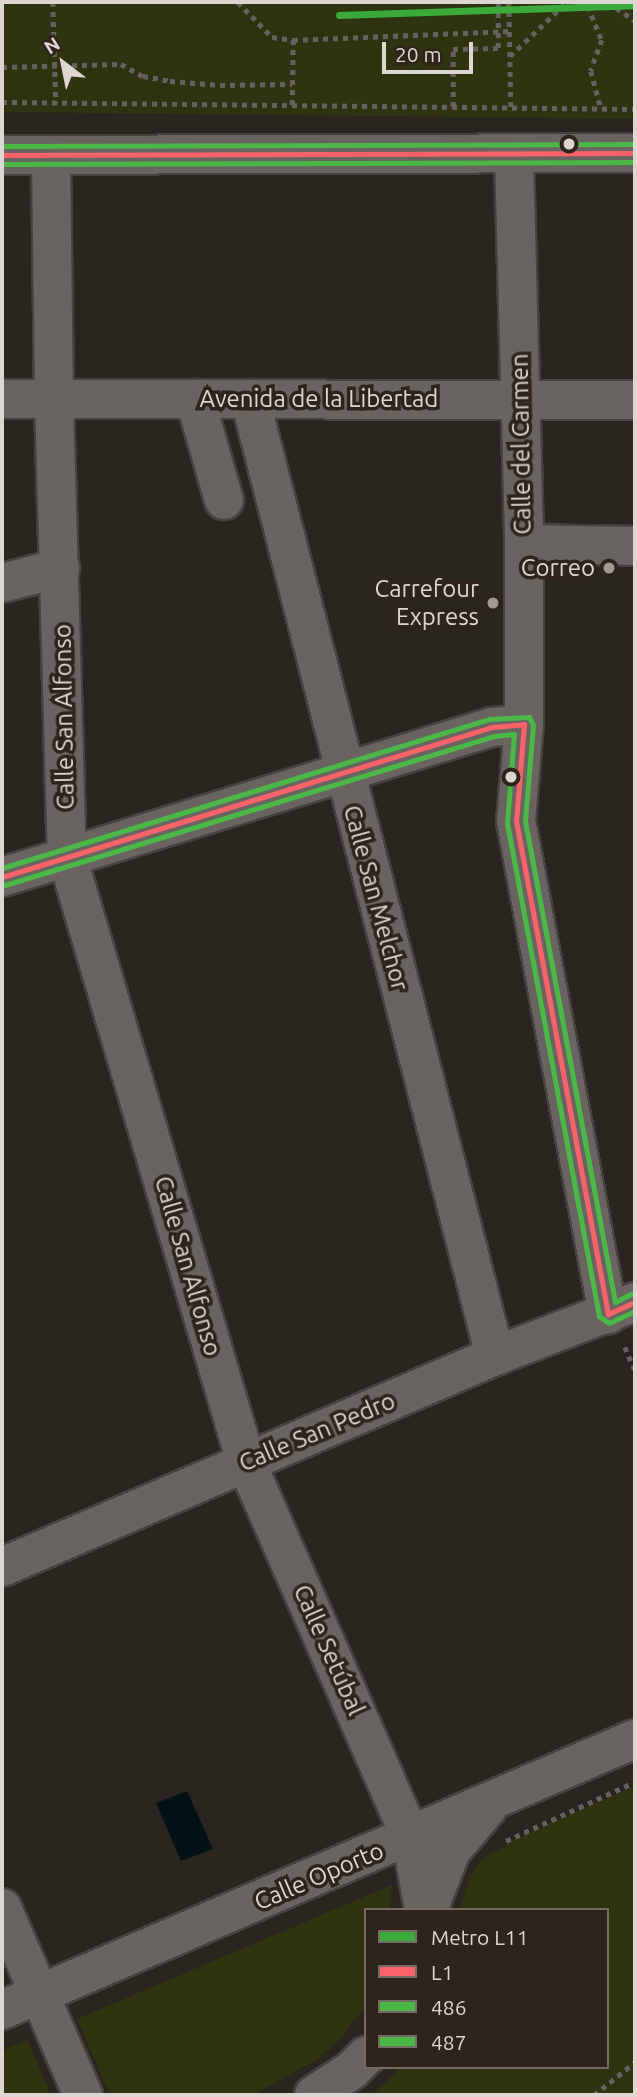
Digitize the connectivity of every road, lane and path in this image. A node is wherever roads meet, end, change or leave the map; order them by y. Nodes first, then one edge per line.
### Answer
1 (53, 2) edge
2 (238, 2) edge
3 (498, 2) edge
4 (509, 2) edge
5 (567, 2) edge
6 (577, 2) edge
7 (608, 2) edge
8 (588, 6) junction
9 (635, 21) edge
10 (510, 31) junction
11 (498, 32) junction
12 (293, 40) junction
13 (510, 56) junction
14 (55, 66) junction
15 (2, 67) edge
16 (292, 84) junction
17 (2, 102) edge
18 (56, 103) junction
19 (292, 105) junction
20 (453, 107) junction
21 (511, 107) junction
22 (601, 109) junction
23 (635, 109) edge
24 (635, 153) edge
25 (514, 154) junction
26 (2, 155) edge
27 (51, 155) junction
28 (250, 398) junction
29 (2, 399) edge
30 (54, 399) junction
31 (195, 399) junction
32 (521, 400) junction
33 (635, 400) edge
34 (224, 500) dead end
35 (524, 544) junction
36 (635, 545) edge
37 (60, 568) junction
38 (2, 583) edge
39 (524, 724) junction
40 (344, 773) junction
41 (67, 856) junction
42 (2, 877) edge
43 (621, 1308) edge
44 (625, 1347) dead end
45 (495, 1356) junction
46 (635, 1370) edge
47 (246, 1462) junction
48 (2, 1567) edge
49 (635, 1739) edge
50 (635, 1782) edge
51 (495, 1800) junction
52 (411, 1838) junction
53 (500, 1843) dead end
54 (2, 1908) edge
55 (426, 1908) edge
56 (427, 1908) edge
57 (39, 1994) junction
58 (2, 2010) edge
59 (364, 2058) edge
60 (635, 2062) edge
61 (82, 2095) edge
62 (314, 2095) edge
63 (594, 2095) edge

1 - 14 path
2 - 12 path
3 - 11 path
4 - 10 path
5 - 13 path
6 - 8 path
7 - 8 path
7 - 9 path
8 - 22 path
10 - 11 path
10 - 13 path
11 - 12 path
11 - 20 path
12 - 16 path
13 - 21 path
14 - 15 path
14 - 16 path
14 - 18 path
16 - 19 path
17 - 18 path
18 - 19 path
19 - 20 path
20 - 21 path
21 - 22 path
22 - 23 path
24 - 25 street
25 - 27 street
25 - 32 street, Calle del Carmen
26 - 27 street
27 - 30 street, Calle San Alfonso
28 - 31 street, Avenida de la Libertad
28 - 32 street, Avenida de la Libertad
28 - 40 street, Calle San Melchor
29 - 30 street, Avenida de la Libertad
30 - 31 street, Avenida de la Libertad
30 - 37 street, Calle San Alfonso
31 - 34 street
32 - 33 street, Avenida de la Libertad
32 - 35 street, Calle del Carmen
35 - 36 street
35 - 39 street, Calle del Carmen
37 - 38 street
37 - 41 street, Calle San Alfonso
39 - 40 street
39 - 43 street, Calle del Carmen
40 - 41 street
40 - 45 street, Calle San Melchor
41 - 42 street
41 - 47 street, Calle San Alfonso
43 - 45 street, Calle San Pedro
44 - 46 path
45 - 47 street, Calle San Pedro
47 - 48 street, Calle San Pedro
47 - 52 street, Calle Setúbal
49 - 51 street, Calle Oporto
50 - 53 path
51 - 52 street, Calle Oporto
51 - 56 street
52 - 55 street, Calle Setúbal
52 - 57 street, Calle Oporto
54 - 57 street
57 - 58 street, Calle Oporto
57 - 61 street
59 - 62 street
60 - 63 path

